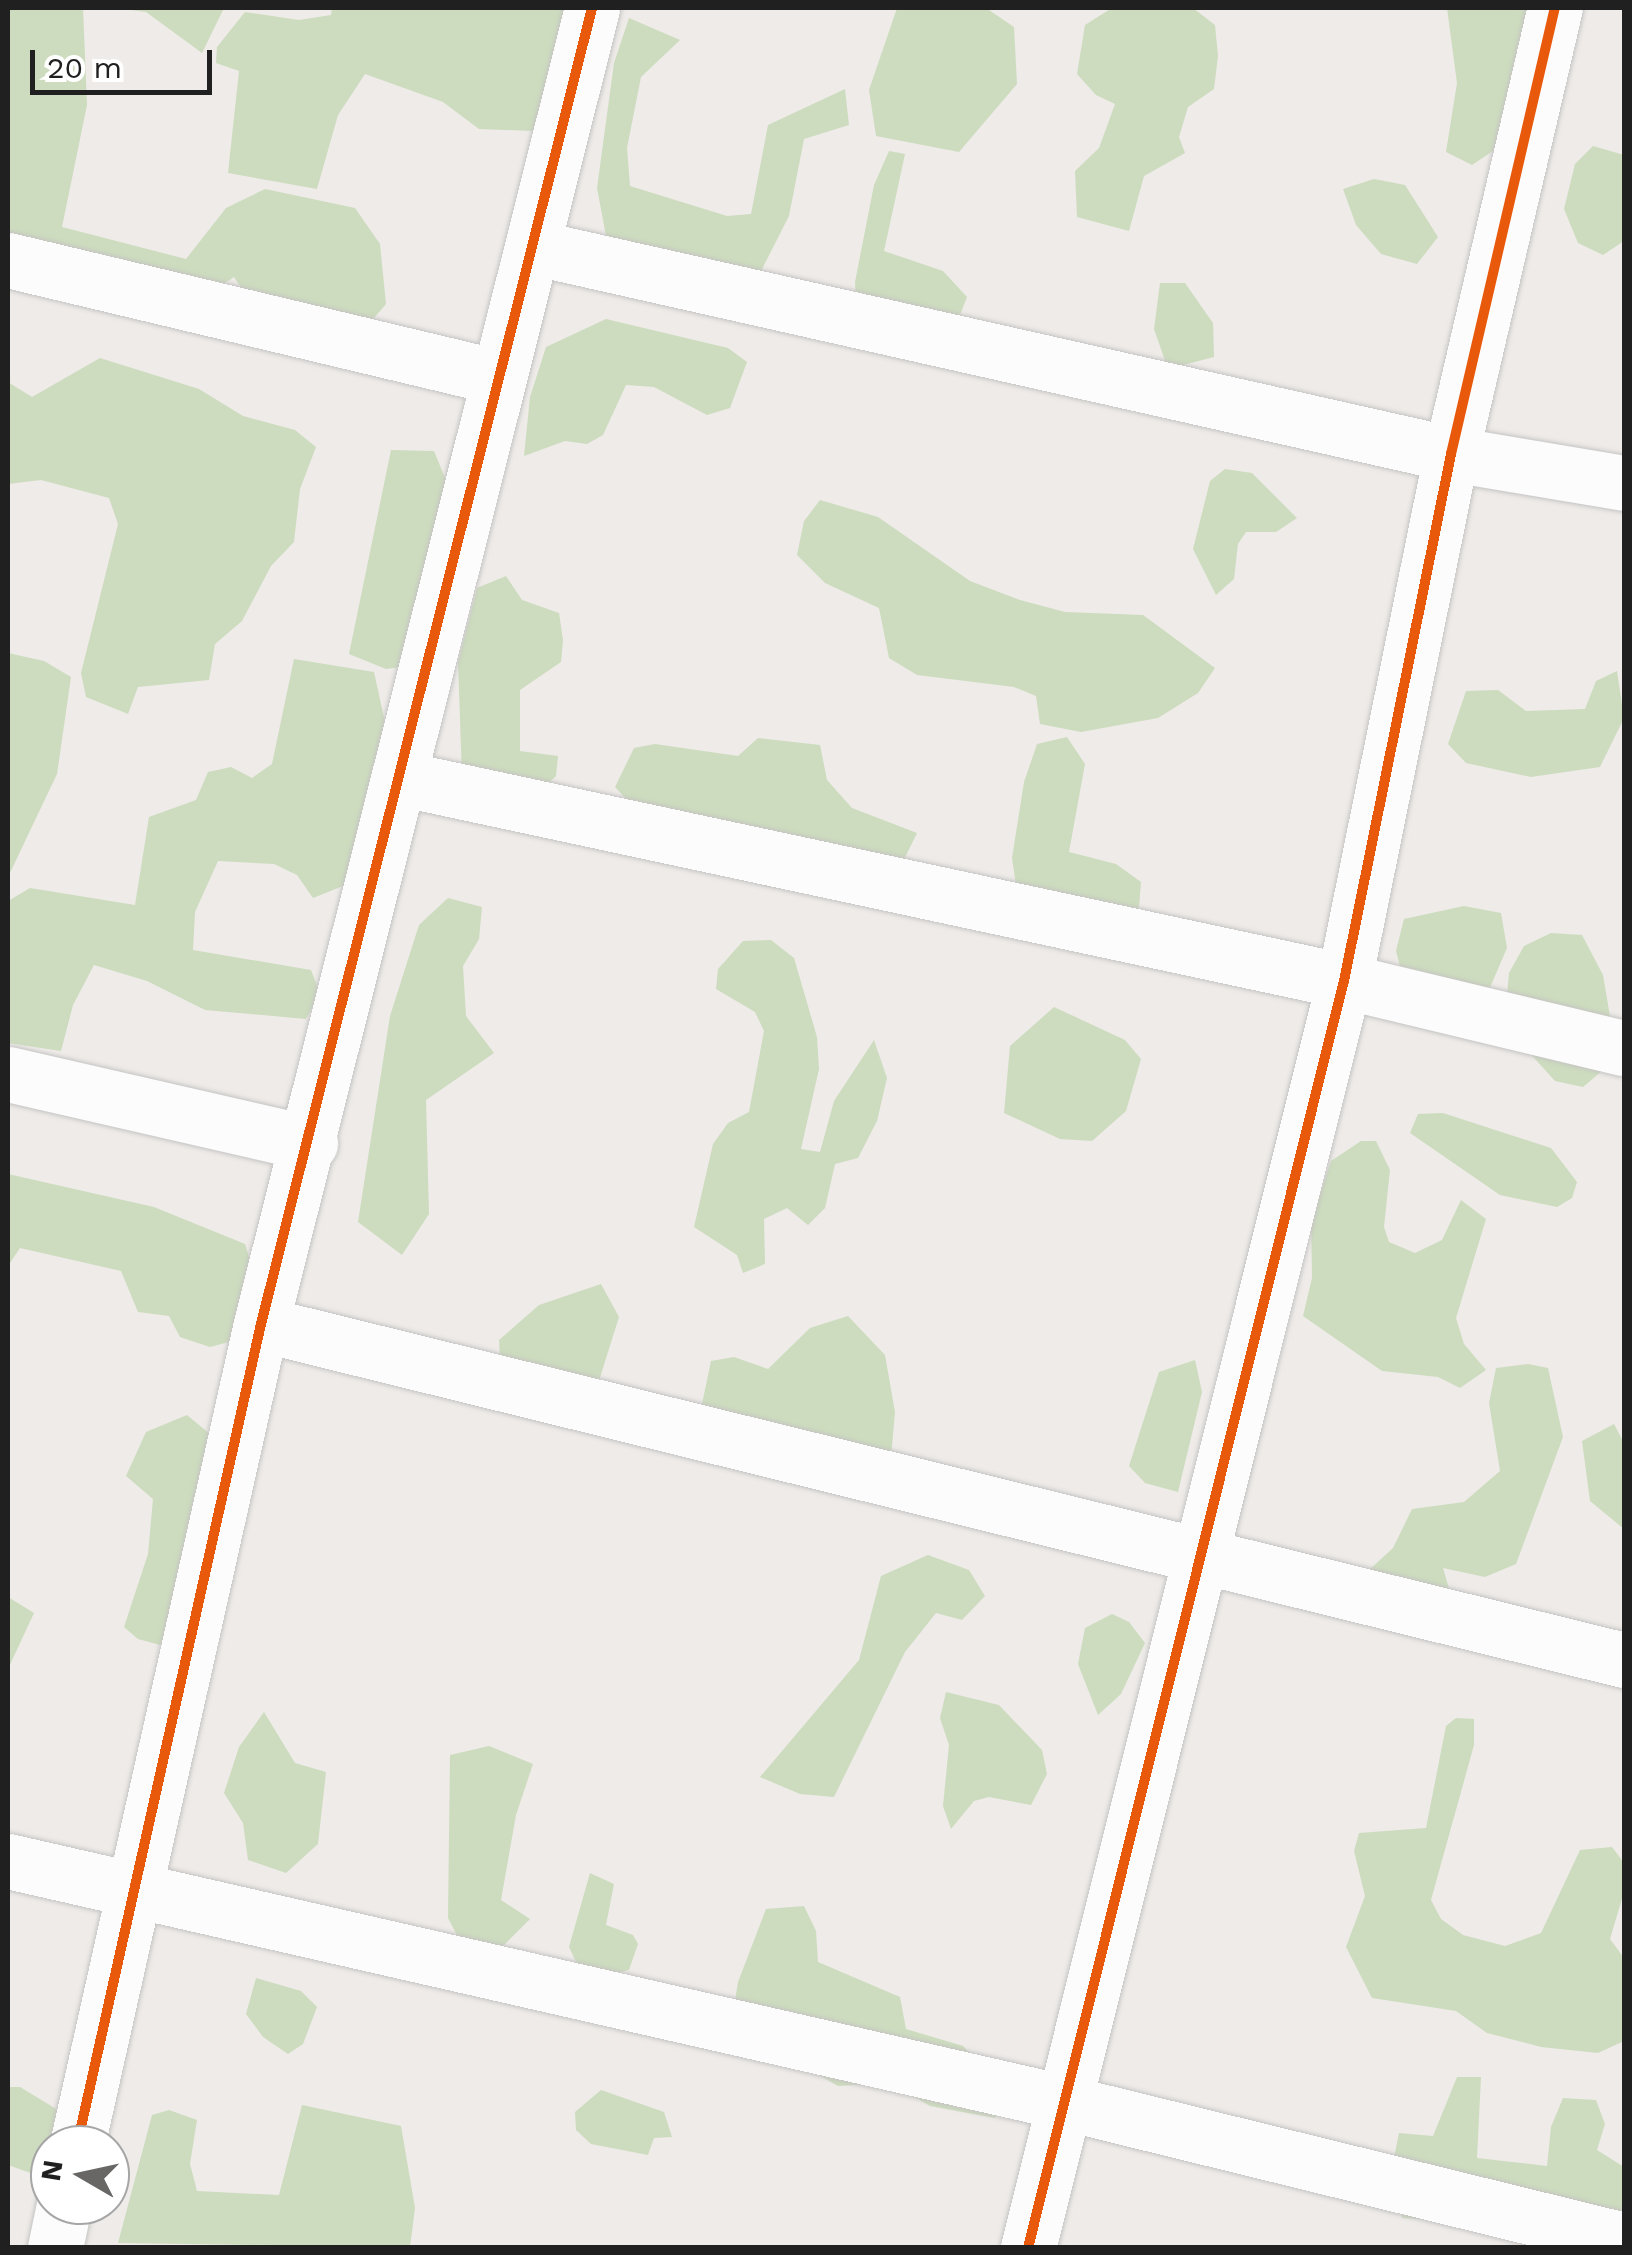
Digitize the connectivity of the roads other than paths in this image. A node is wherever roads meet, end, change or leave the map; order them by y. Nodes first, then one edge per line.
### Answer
1 (592, 8) edge
2 (1555, 8) edge
3 (532, 248) junction
4 (8, 260) edge
5 (498, 377) junction
6 (1451, 454) junction
7 (1624, 483) edge
8 (398, 778) junction
9 (1344, 981) junction
10 (1624, 1048) edge
11 (8, 1074) edge
12 (310, 1143) junction
13 (261, 1324) junction
14 (1198, 1556) junction
15 (1624, 1660) edge
16 (8, 1861) edge
17 (132, 1886) junction
18 (1066, 2103) junction
19 (81, 2125) edge
20 (1624, 2240) edge
21 (1028, 2248) edge

1 - 3 street
2 - 6 street
3 - 5 street
3 - 6 street
4 - 5 street
5 - 8 street
6 - 7 street
6 - 9 street
8 - 9 street
8 - 12 street
9 - 10 street
9 - 14 street
11 - 12 street
12 - 13 street
13 - 14 street
13 - 17 street
14 - 15 street
14 - 18 street
16 - 17 street
17 - 18 street
17 - 19 street
18 - 20 street
18 - 21 street

